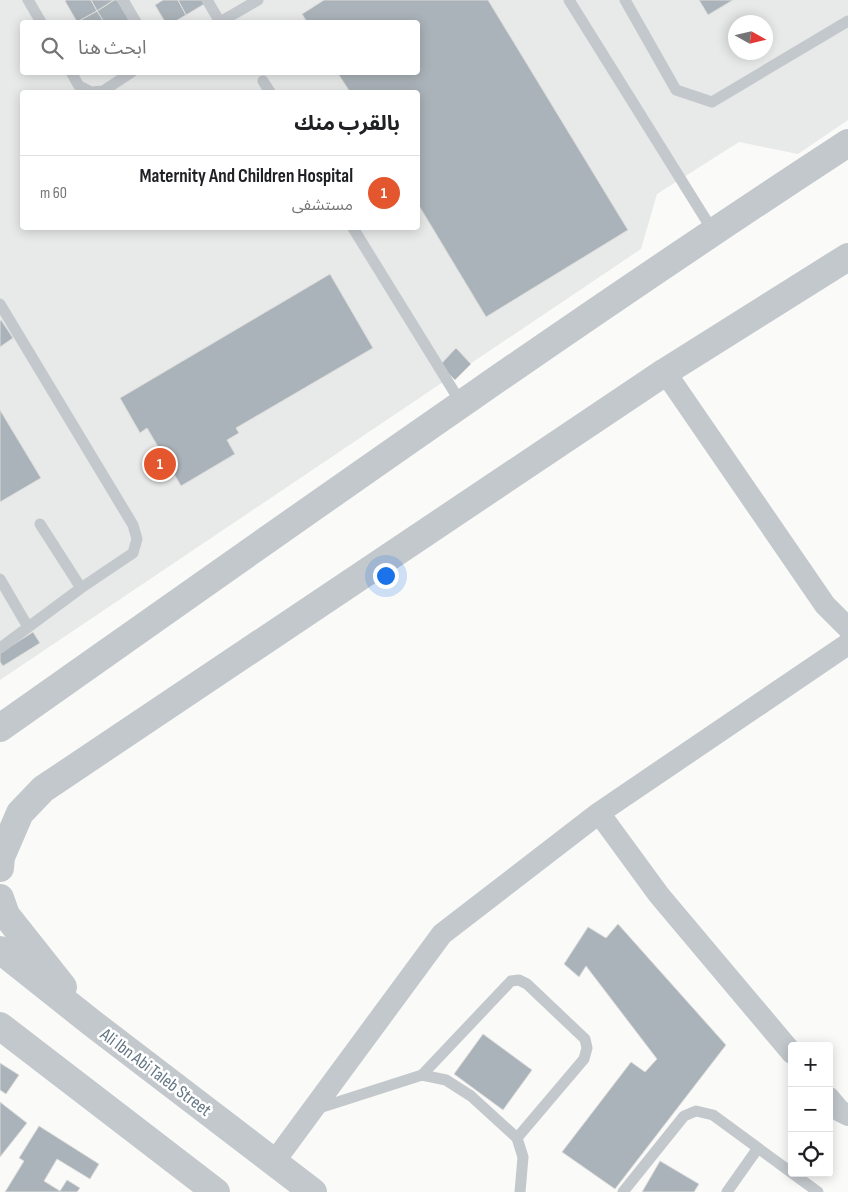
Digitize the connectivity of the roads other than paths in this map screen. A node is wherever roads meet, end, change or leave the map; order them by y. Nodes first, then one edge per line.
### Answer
1 (28, 0) edge
2 (123, 0) edge
3 (207, 0) edge
4 (258, 0) edge
5 (569, 0) edge
6 (625, 0) edge
7 (40, 20) edge
8 (135, 20) edge
9 (219, 20) edge
10 (223, 20) edge
11 (848, 21) edge
12 (73, 75) edge
13 (127, 75) edge
14 (263, 81) dead end
15 (88, 90) edge
16 (105, 90) edge
17 (269, 90) edge
18 (848, 143) edge
19 (354, 230) edge
20 (713, 231) junction
21 (848, 257) edge
22 (0, 304) edge
23 (665, 372) junction
24 (461, 403) junction
25 (40, 524) dead end
26 (0, 580) edge
27 (81, 588) junction
28 (28, 627) junction
29 (848, 628) edge
30 (848, 644) edge
31 (0, 648) edge
32 (0, 728) edge
33 (600, 813) junction
34 (10, 816) edge
35 (0, 868) edge
36 (0, 898) edge
37 (0, 950) edge
38 (92, 1023) junction
39 (0, 1026) edge
40 (788, 1048) edge
41 (422, 1075) junction
42 (833, 1102) edge
43 (311, 1111) junction
44 (848, 1115) edge
45 (517, 1138) junction
46 (758, 1148) junction
47 (274, 1162) junction
48 (788, 1170) edge
49 (797, 1177) edge
50 (216, 1192) edge
51 (313, 1192) edge
52 (520, 1192) edge
53 (623, 1192) edge
54 (727, 1192) edge
55 (818, 1192) edge

1 - 7 lane
2 - 8 lane
3 - 9 lane
4 - 10 lane
5 - 20 lane
6 - 11 lane
12 - 15 lane
13 - 16 lane
14 - 17 lane
18 - 20 street
19 - 24 lane
20 - 24 street
21 - 23 street
22 - 27 lane
23 - 29 street
23 - 34 street
24 - 32 street
25 - 27 lane
26 - 28 lane
27 - 28 lane
28 - 31 lane
30 - 33 street
33 - 40 street
33 - 43 street
34 - 35 street
36 - 38 street
37 - 38 street, Ali Ibn Abi Taleb Street
38 - 47 street, Ali Ibn Abi Taleb Street
39 - 50 street
41 - 43 lane
41 - 45 lane
41 - 45 lane
42 - 44 street
43 - 47 street
45 - 52 lane
46 - 48 lane
46 - 53 lane
46 - 54 lane
47 - 51 street, Ali Ibn Abi Taleb Street
49 - 55 lane

